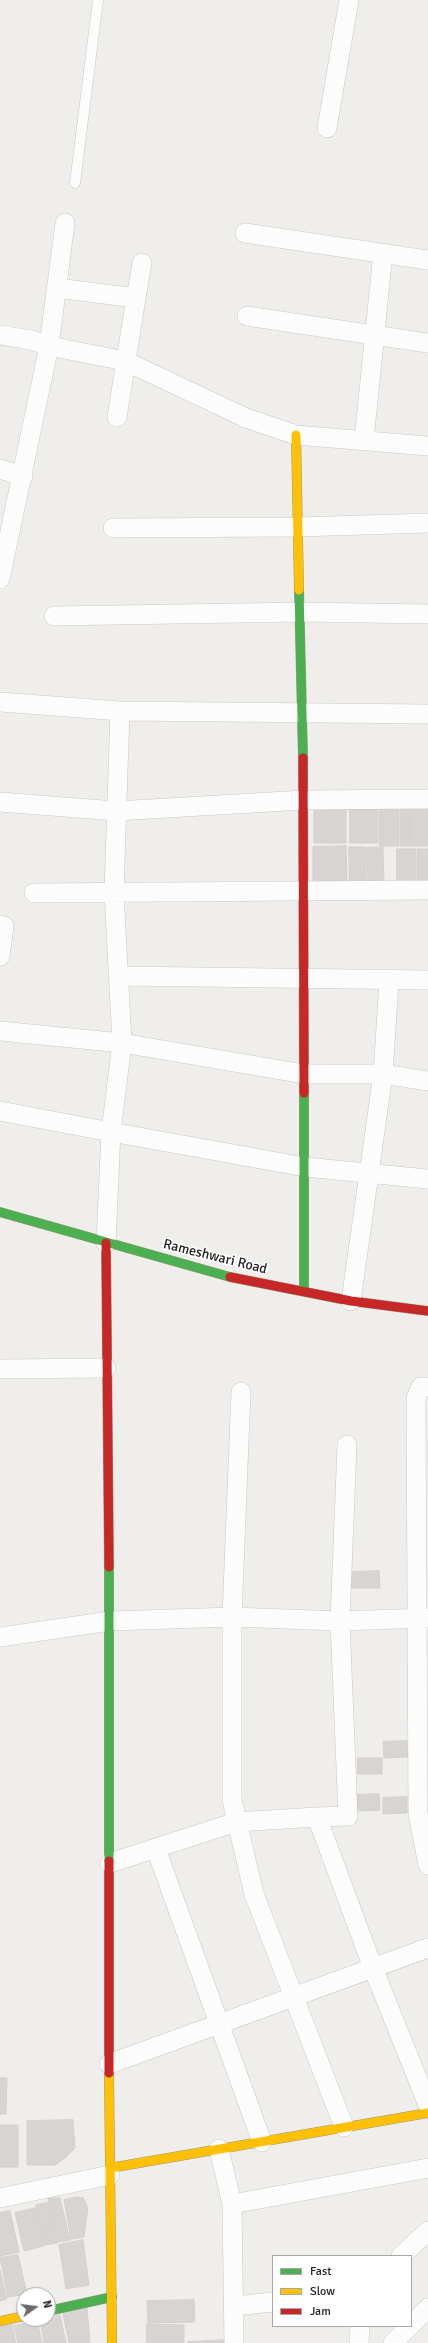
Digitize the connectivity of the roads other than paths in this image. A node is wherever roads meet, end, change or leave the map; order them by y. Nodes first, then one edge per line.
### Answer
1 (98, 0) edge
2 (349, 0) edge
3 (327, 128) dead end
4 (75, 183) dead end
5 (65, 223) dead end
6 (245, 233) dead end
7 (383, 253) junction
8 (428, 260) edge
9 (142, 263) dead end
10 (56, 288) junction
11 (136, 298) junction
12 (247, 316) dead end
13 (0, 336) edge
14 (374, 336) junction
15 (428, 344) edge
16 (49, 346) junction
17 (125, 361) junction
18 (117, 417) dead end
19 (296, 435) junction
20 (364, 440) junction
21 (428, 446) edge
22 (0, 469) edge
23 (23, 476) junction
24 (428, 523) edge
25 (298, 527) junction
26 (113, 528) dead end
27 (0, 579) edge
28 (301, 612) junction
29 (428, 614) edge
30 (54, 616) dead end
31 (0, 702) edge
32 (120, 711) junction
33 (302, 712) junction
34 (428, 714) edge
35 (428, 799) edge
36 (304, 800) junction
37 (0, 802) edge
38 (116, 811) junction
39 (428, 890) edge
40 (114, 892) junction
41 (305, 892) junction
42 (34, 893) dead end
43 (0, 925) edge
44 (0, 956) edge
45 (120, 976) junction
46 (304, 979) junction
47 (428, 980) edge
48 (389, 981) junction
49 (0, 1031) edge
50 (122, 1043) junction
51 (304, 1074) junction
52 (383, 1074) junction
53 (428, 1081) edge
54 (0, 1111) edge
55 (111, 1132) junction
56 (305, 1167) junction
57 (369, 1174) junction
58 (428, 1179) edge
59 (0, 1212) edge
60 (106, 1243) junction
61 (304, 1291) junction
62 (351, 1301) junction
63 (428, 1311) edge
64 (106, 1368) junction
65 (0, 1370) edge
66 (428, 1387) edge
67 (241, 1392) dead end
68 (346, 1445) dead end
69 (232, 1617) junction
70 (422, 1618) edge
71 (110, 1621) junction
72 (340, 1621) junction
73 (0, 1637) edge
74 (317, 1817) junction
75 (236, 1822) junction
76 (156, 1849) junction
77 (110, 1864) junction
78 (428, 1865) edge
79 (428, 1948) edge
80 (373, 1968) junction
81 (293, 1997) junction
82 (218, 2024) junction
83 (109, 2064) junction
84 (428, 2106) edge
85 (428, 2113) edge
86 (344, 2127) junction
87 (262, 2142) junction
88 (220, 2149) junction
89 (428, 2168) edge
90 (110, 2171) junction
91 (0, 2198) edge
92 (232, 2204) junction
93 (428, 2232) edge
94 (402, 2255) edge
95 (112, 2297) junction
96 (272, 2302) edge
97 (235, 2306) junction
98 (56, 2308) edge
99 (428, 2308) edge
100 (16, 2317) edge
101 (0, 2320) edge
102 (412, 2324) edge
103 (360, 2327) edge
104 (409, 2327) edge
105 (112, 2343) edge
106 (234, 2343) edge
107 (359, 2343) edge
108 (393, 2343) edge

1 - 4 lane
2 - 3 street
5 - 10 street
6 - 7 street
7 - 8 street
7 - 14 street
9 - 11 street
10 - 11 street
10 - 16 street
11 - 17 street
12 - 14 street
13 - 16 street
14 - 15 street
14 - 20 street
16 - 17 street
16 - 23 street
17 - 18 street
17 - 19 street
19 - 20 street
19 - 25 street
20 - 21 street
22 - 23 street
23 - 27 street
24 - 25 street
25 - 26 street
25 - 28 street
28 - 29 street
28 - 30 street
28 - 33 street
31 - 32 street
32 - 33 street
32 - 38 street
33 - 34 street
33 - 36 street
35 - 36 street
36 - 38 street
36 - 41 street
37 - 38 street
38 - 40 street
39 - 41 street
40 - 41 street
40 - 42 street
40 - 45 street
41 - 46 street
43 - 44 street
45 - 46 street
45 - 50 street
46 - 48 street
46 - 51 street
47 - 48 street
48 - 52 street
49 - 50 street
50 - 51 street
50 - 55 street
51 - 52 street
51 - 56 street
52 - 53 street
52 - 57 street
54 - 55 street
55 - 56 street
55 - 60 street
56 - 57 street
56 - 61 street
57 - 58 street
57 - 62 street
59 - 60 street, Rameshwari Road
60 - 61 street, Rameshwari Road
60 - 64 street
61 - 62 street, Rameshwari Road
62 - 63 street, Rameshwari Road
64 - 65 street
64 - 71 street
66 - 70 street
67 - 69 street
68 - 72 street
69 - 71 street
69 - 72 street
69 - 75 street
70 - 72 street
70 - 78 street
71 - 73 street
71 - 77 street
72 - 74 street
74 - 75 street
74 - 80 street
75 - 76 street
75 - 81 street
76 - 77 street
76 - 82 street
77 - 83 street
79 - 80 street
80 - 81 street
80 - 84 street
81 - 82 street
81 - 86 street
82 - 83 street
82 - 87 street
83 - 90 street
85 - 86 street
86 - 87 street
87 - 88 street
88 - 90 street
88 - 92 street
89 - 92 street
90 - 91 street
90 - 95 street
92 - 97 street
93 - 94 street
95 - 98 street
95 - 105 street
96 - 97 street
97 - 106 street
99 - 102 street
100 - 101 street
103 - 107 street
104 - 108 street

